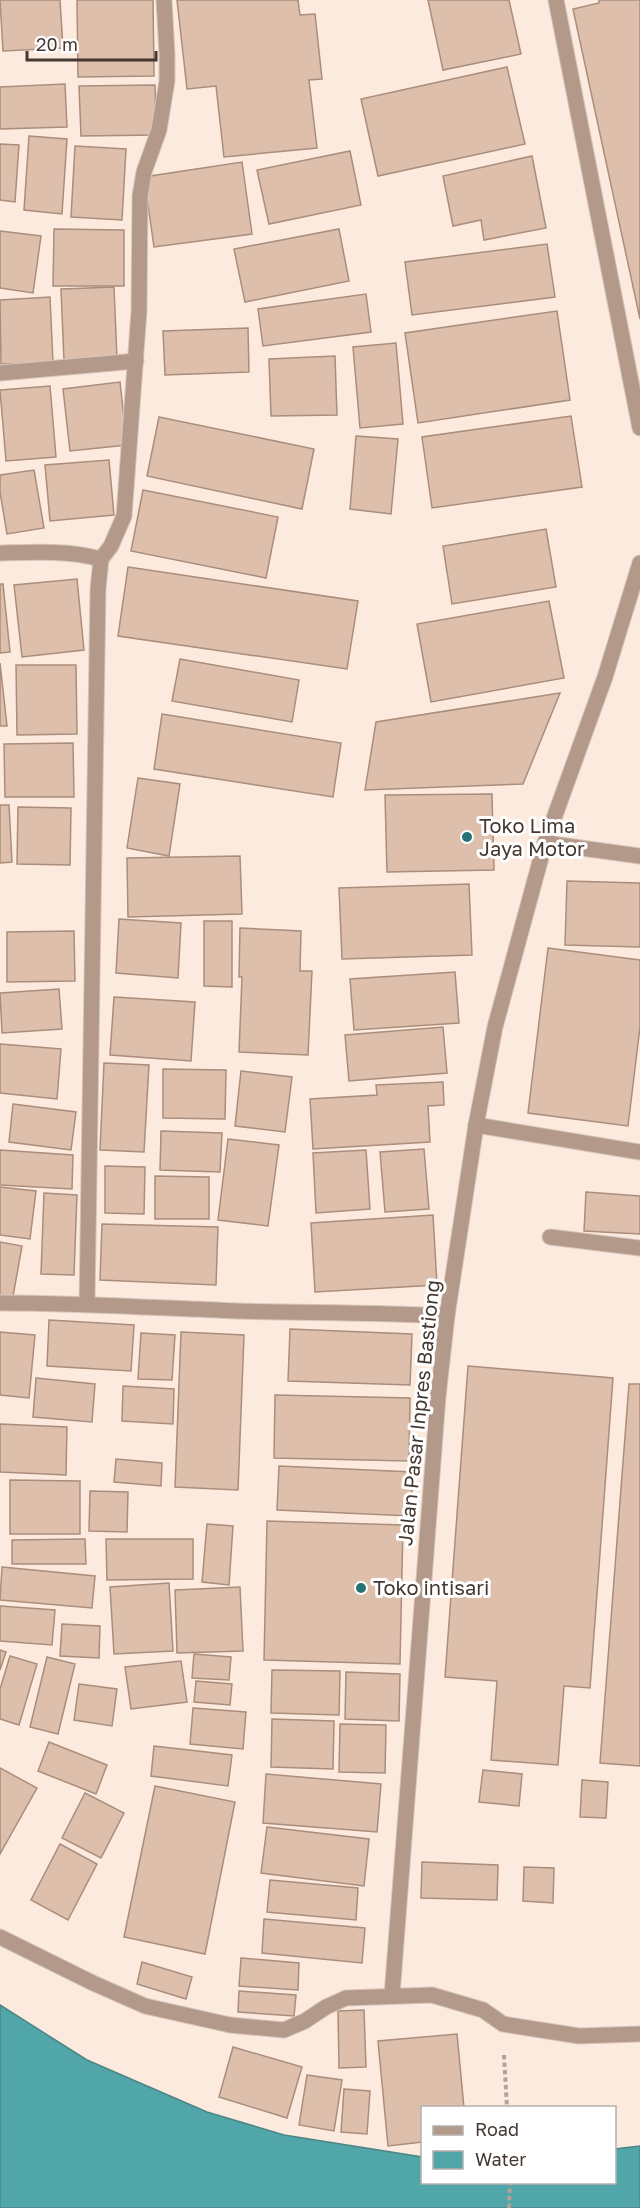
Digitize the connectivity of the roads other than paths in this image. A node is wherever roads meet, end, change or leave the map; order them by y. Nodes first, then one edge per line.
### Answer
1 (164, 0) edge
2 (556, 0) edge
3 (136, 360) junction
4 (0, 373) edge
5 (640, 428) edge
6 (0, 553) edge
7 (101, 559) junction
8 (640, 563) edge
9 (545, 843) junction
10 (640, 856) edge
11 (476, 1125) junction
12 (640, 1152) edge
13 (550, 1237) dead end
14 (640, 1248) edge
15 (0, 1303) edge
16 (87, 1304) junction
17 (447, 1316) junction
18 (0, 1937) edge
19 (392, 1995) junction
20 (640, 2034) edge

1 - 3 street
2 - 5 street
3 - 4 street
3 - 7 street
6 - 7 street
7 - 16 street
8 - 9 street, Jalan Pasar Inpres Bastiong
9 - 10 street
9 - 11 street, Jalan Pasar Inpres Bastiong
11 - 12 street
11 - 17 street, Jalan Pasar Inpres Bastiong
13 - 14 street
15 - 16 street
16 - 17 street
17 - 19 street, Jalan Pasar Inpres Bastiong
18 - 19 street
19 - 20 street

